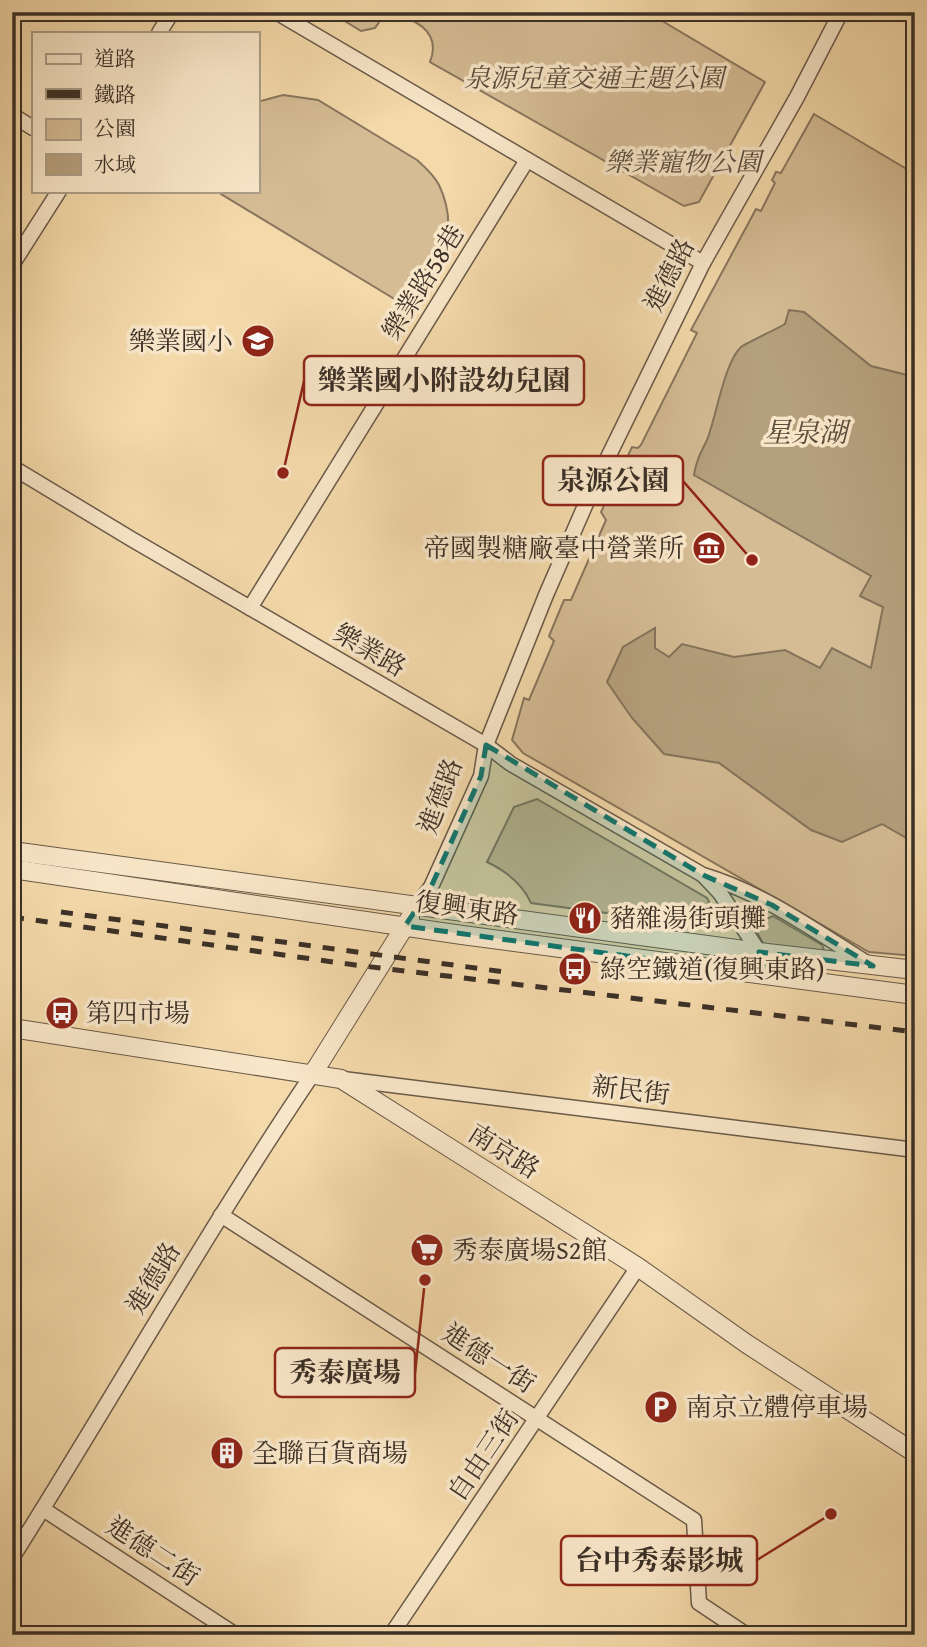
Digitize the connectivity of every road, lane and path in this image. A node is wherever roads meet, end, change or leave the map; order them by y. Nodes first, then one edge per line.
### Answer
1 (173, 12) edge
2 (276, 12) edge
3 (841, 12) edge
4 (160, 32) edge
5 (12, 115) edge
6 (32, 127) edge
7 (527, 160) junction
8 (59, 192) edge
9 (703, 263) junction
10 (12, 265) edge
11 (12, 467) edge
12 (250, 608) junction
13 (486, 745) junction
14 (12, 852) edge
15 (12, 869) edge
16 (703, 875) junction
17 (416, 906) junction
18 (405, 926) junction
19 (759, 952) junction
20 (873, 966) junction
21 (915, 970) edge
22 (775, 976) junction
23 (915, 995) edge
24 (12, 1028) edge
25 (312, 1075) junction
26 (341, 1079) junction
27 (915, 1150) edge
28 (221, 1215) junction
29 (638, 1267) junction
30 (537, 1418) junction
31 (915, 1453) edge
32 (43, 1509) junction
33 (12, 1558) edge
34 (236, 1635) edge
35 (391, 1635) edge
36 (747, 1635) edge

1 - 4 street
2 - 7 street
3 - 9 street, 進德路
5 - 6 street
7 - 9 street
7 - 12 street, 樂業路58巷
8 - 10 street
9 - 13 street, 進德路
11 - 12 street, 樂業路
12 - 13 street, 樂業路
13 - 16 street, 樂業路
13 - 17 street, 進德路
14 - 17 street, 復興東路
15 - 18 street, 復興東路
16 - 19 street, 樂業路
16 - 20 street, 樂業路
17 - 18 street, 進德路
17 - 19 street, 復興東路
18 - 22 street, 復興東路
18 - 25 street, 進德路
19 - 20 street, 復興東路
19 - 22 street, 樂業路
20 - 21 street, 復興東路
22 - 23 street, 復興東路
24 - 25 street, 南京路
25 - 26 street, 南京路
25 - 28 street, 進德路
26 - 27 street, 新民街
26 - 29 street, 南京路
28 - 30 street, 進德一街
28 - 32 street, 進德路
29 - 30 street, 自由三街
29 - 31 street, 南京路
30 - 35 street, 自由三街
30 - 36 street, 進德一街
32 - 33 street, 進德路
32 - 34 street, 進德二街

